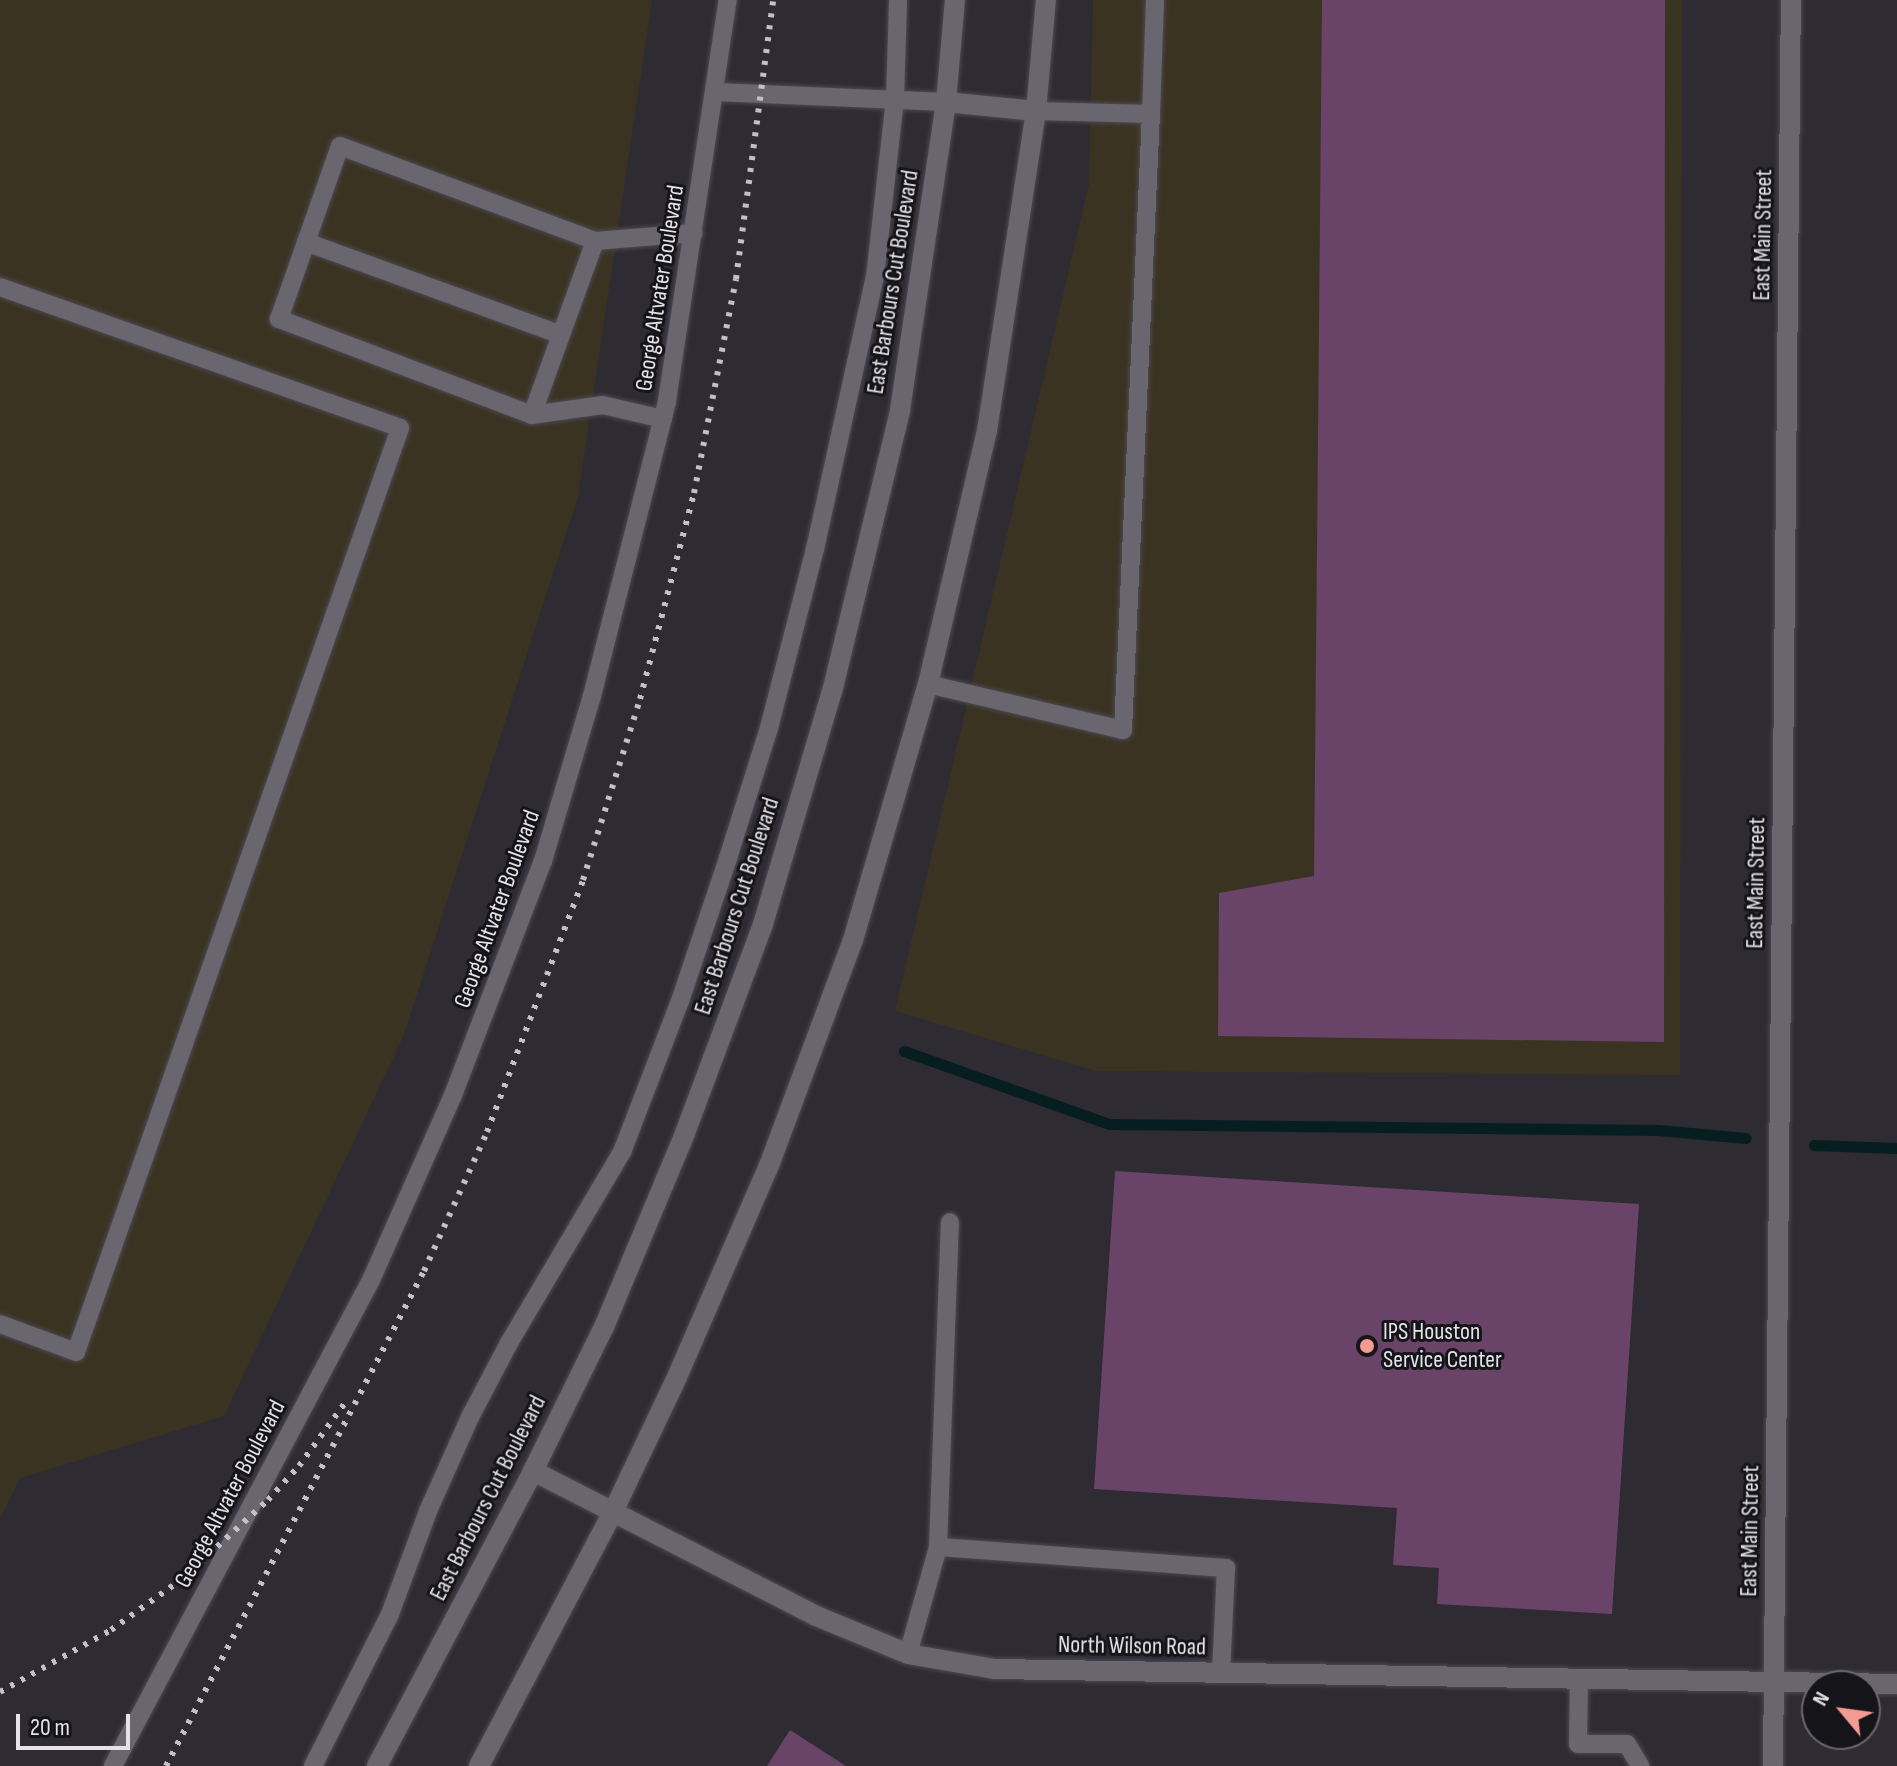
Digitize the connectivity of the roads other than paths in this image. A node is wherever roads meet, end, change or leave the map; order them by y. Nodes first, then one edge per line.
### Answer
1 (726, 0) edge
2 (898, 0) edge
3 (955, 0) edge
4 (1046, 0) edge
5 (1155, 0) edge
6 (1791, 0) edge
7 (716, 92) junction
8 (895, 98) junction
9 (946, 102) junction
10 (1036, 111) junction
11 (1151, 114) junction
12 (694, 233) junction
13 (595, 241) junction
14 (306, 242) junction
15 (0, 287) edge
16 (561, 335) junction
17 (532, 415) junction
18 (663, 419) junction
19 (928, 684) junction
20 (950, 1222) dead end
21 (0, 1324) edge
22 (533, 1471) junction
23 (613, 1512) junction
24 (938, 1547) junction
25 (908, 1654) junction
26 (1221, 1673) junction
27 (1579, 1679) junction
28 (1774, 1682) junction
29 (1897, 1684) edge
30 (113, 1766) edge
31 (313, 1766) edge
32 (377, 1766) edge
33 (479, 1766) edge
34 (1640, 1766) edge
35 (1773, 1766) edge

1 - 7 lane, George Altvater Boulevard
2 - 8 lane
3 - 9 street, East Barbours Cut Boulevard
4 - 10 street
5 - 11 lane
6 - 28 street, East Main Street
7 - 8 lane
7 - 12 lane, George Altvater Boulevard
8 - 9 lane
8 - 31 lane
9 - 10 street
9 - 22 street, East Barbours Cut Boulevard
10 - 11 lane
10 - 19 street
11 - 19 lane
12 - 13 lane
12 - 18 lane, George Altvater Boulevard
13 - 14 lane
13 - 16 lane
14 - 16 lane
14 - 17 lane
15 - 21 lane
16 - 17 lane
17 - 18 lane
18 - 30 lane, George Altvater Boulevard
19 - 23 street
20 - 24 lane
22 - 23 street, North Wilson Road
22 - 32 street, East Barbours Cut Boulevard
23 - 25 street, North Wilson Road
23 - 33 street
24 - 25 lane
24 - 26 lane
25 - 26 street, North Wilson Road
26 - 27 street, North Wilson Road
27 - 28 street, North Wilson Road
27 - 34 lane
28 - 29 street, North Wilson Road
28 - 35 street, East Main Street

